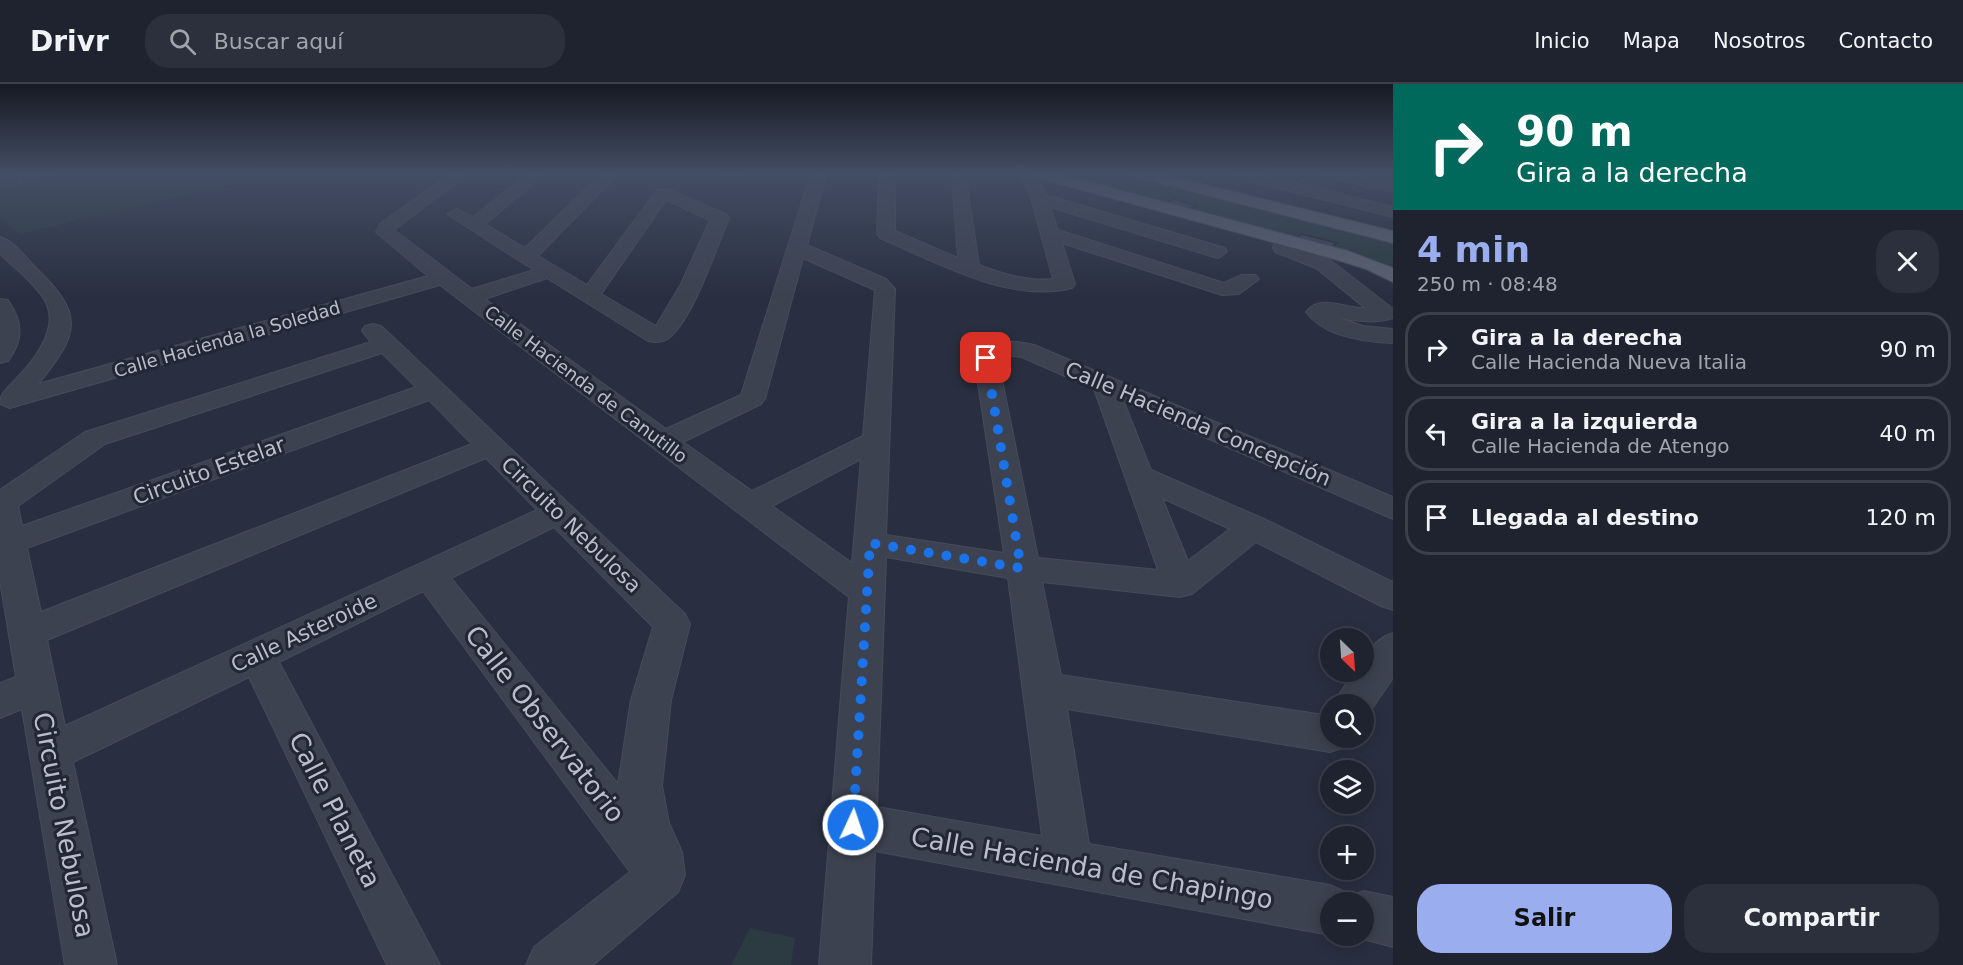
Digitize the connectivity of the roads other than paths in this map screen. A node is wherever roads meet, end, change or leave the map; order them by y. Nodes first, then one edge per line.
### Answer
1 (405, 214) edge
2 (456, 214) dead end
3 (487, 214) edge
4 (569, 214) edge
5 (648, 214) edge
6 (711, 214) edge
7 (807, 214) edge
8 (886, 214) edge
9 (963, 214) edge
10 (1043, 214) edge
11 (1092, 214) edge
12 (1184, 214) edge
13 (1302, 214) edge
14 (473, 225) junction
15 (1048, 234) junction
16 (1393, 237) edge
17 (1284, 240) junction
18 (540, 242) junction
19 (506, 245) junction
20 (1, 246) edge
21 (797, 248) junction
22 (1218, 252) dead end
23 (969, 267) junction
24 (1383, 267) edge
25 (545, 268) junction
26 (1393, 276) edge
27 (1249, 279) dead end
28 (596, 286) junction
29 (457, 289) junction
30 (0, 305) edge
31 (1393, 336) edge
32 (0, 356) edge
33 (1105, 385) junction
34 (433, 390) junction
35 (6, 404) edge
36 (876, 440) junction
37 (663, 441) junction
38 (491, 446) junction
39 (1138, 475) junction
40 (749, 505) junction
41 (1393, 509) edge
42 (558, 513) junction
43 (5, 524) edge
44 (1253, 527) junction
45 (870, 543) junction
46 (1021, 568) junction
47 (429, 574) junction
48 (1180, 585) junction
49 (867, 592) junction
50 (1393, 597) edge
51 (27, 633) junction
52 (1393, 648) edge
53 (257, 655) junction
54 (1044, 689) junction
55 (19, 693) edge
56 (1360, 694) edge
57 (1320, 732) edge
58 (50, 753) junction
59 (853, 825) junction
60 (1069, 863) junction
61 (661, 875) junction
62 (1320, 908) edge
63 (1374, 918) edge
64 (1393, 922) edge
65 (91, 965) edge
66 (414, 965) edge
67 (552, 965) edge
68 (845, 965) edge

1 - 29 street, Calle Hacienda de Canutillo
2 - 14 street
3 - 14 street
4 - 18 street
5 - 28 street
6 - 28 street
7 - 21 street
8 - 23 street
9 - 23 street
10 - 15 street
11 - 22 street
12 - 17 main road
13 - 16 main road
14 - 19 street
15 - 23 street
15 - 27 street
17 - 24 main road
17 - 31 street
18 - 19 street
18 - 25 street
19 - 25 street
20 - 35 street
21 - 36 street
21 - 37 street
24 - 26 main road
25 - 28 street
25 - 29 street, Calle Hacienda la Soledad
29 - 35 street, Calle Hacienda la Soledad
29 - 37 street, Calle Hacienda de Canutillo
30 - 32 street
33 - 39 street
33 - 41 street, Calle Hacienda Concepción
33 - 46 street, Calle Hacienda Concepción
34 - 38 street
34 - 43 street, Circuito Estelar
34 - 43 street
36 - 40 street
36 - 45 street
37 - 40 street, Calle Hacienda de Canutillo
38 - 42 street, Circuito Nebulosa
38 - 51 street, Circuito Nebulosa
39 - 44 street
39 - 48 street
40 - 49 street, Calle Hacienda de Canutillo
42 - 47 street, Calle Asteroide
42 - 61 street, Circuito Nebulosa
43 - 51 street, Circuito Nebulosa
44 - 48 street
44 - 50 street
45 - 46 street
45 - 49 street
46 - 48 street
46 - 54 street
47 - 53 street, Calle Asteroide
47 - 61 street, Calle Observatorio
49 - 59 street
51 - 55 street, Circuito Nebulosa
52 - 56 street
53 - 58 street, Calle Asteroide
53 - 66 street, Calle Planeta
54 - 57 street
54 - 60 street
55 - 58 street, Circuito Nebulosa
58 - 65 street, Circuito Nebulosa
59 - 60 street, Calle Hacienda de Chapingo
59 - 68 street
60 - 62 street, Calle Hacienda de Chapingo
61 - 67 street
63 - 64 street

